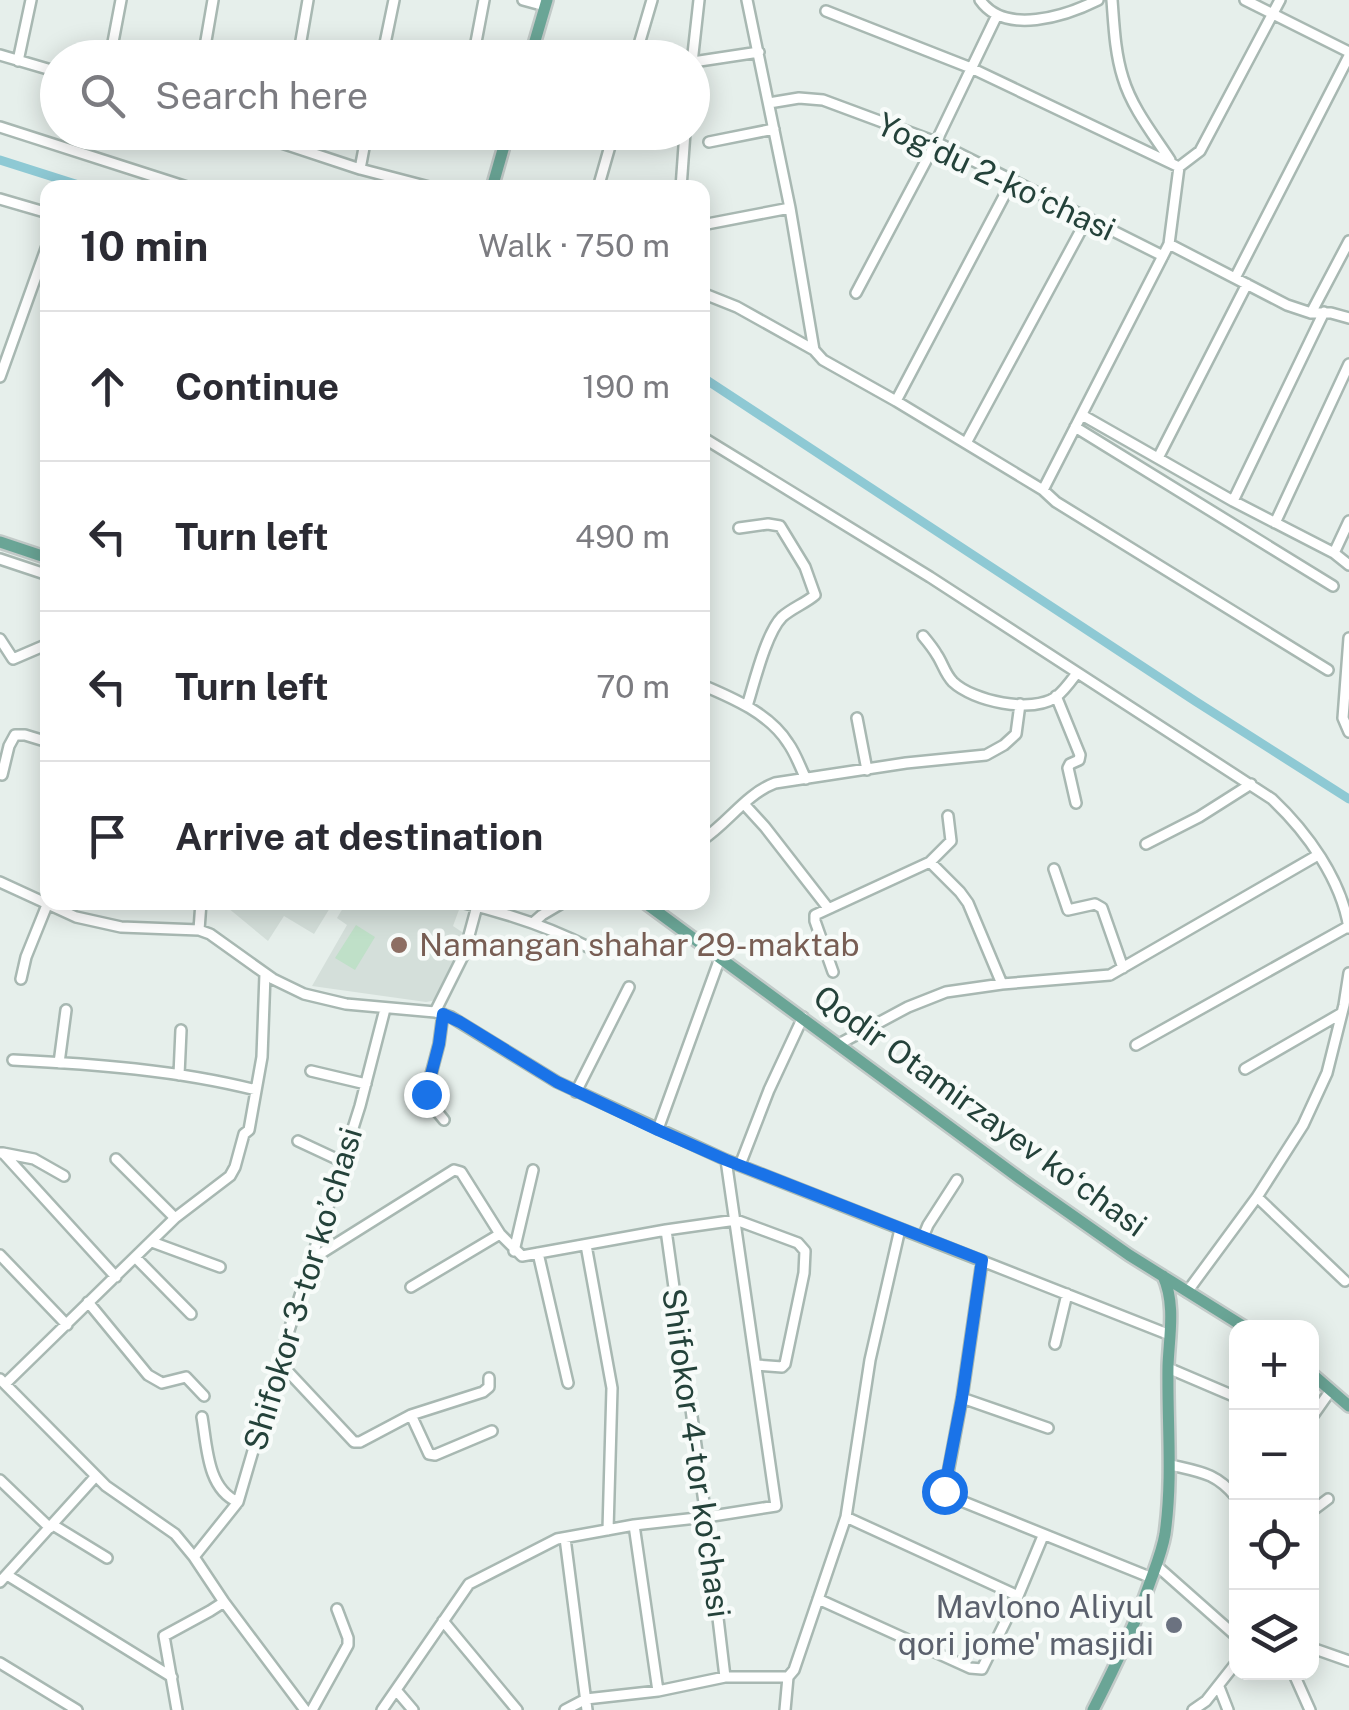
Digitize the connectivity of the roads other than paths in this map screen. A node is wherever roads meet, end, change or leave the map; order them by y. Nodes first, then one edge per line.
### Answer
1 (31, 0) edge
2 (120, 0) edge
3 (214, 0) edge
4 (308, 0) edge
5 (394, 0) edge
6 (484, 0) edge
7 (523, 0) edge
8 (652, 0) edge
9 (698, 0) edge
10 (747, 0) edge
11 (980, 0) edge
12 (1098, 0) edge
13 (1112, 0) edge
14 (1245, 0) edge
15 (1280, 0) edge
16 (546, 3) edge
17 (826, 11) dead end
18 (1272, 14) junction
19 (996, 16) junction
20 (113, 40) edge
21 (206, 40) edge
22 (301, 40) edge
23 (386, 40) edge
24 (476, 40) edge
25 (535, 40) edge
26 (640, 40) edge
27 (695, 40) edge
28 (759, 52) junction
29 (1349, 54) edge
30 (0, 55) edge
31 (710, 60) edge
32 (18, 61) junction
33 (40, 67) edge
34 (971, 68) junction
35 (769, 104) junction
36 (0, 127) edge
37 (774, 129) junction
38 (40, 140) edge
39 (710, 142) edge
40 (936, 142) junction
41 (72, 150) edge
42 (314, 150) edge
43 (364, 150) edge
44 (503, 150) edge
45 (609, 150) edge
46 (684, 150) edge
47 (1175, 164) junction
48 (360, 168) junction
49 (165, 180) edge
50 (404, 180) edge
51 (494, 180) edge
52 (600, 180) edge
53 (682, 180) edge
54 (1012, 181) junction
55 (0, 199) edge
56 (790, 208) junction
57 (40, 211) edge
58 (1087, 219) junction
59 (710, 223) edge
60 (1349, 241) edge
61 (1170, 244) junction
62 (1163, 256) junction
63 (40, 265) edge
64 (1235, 278) junction
65 (1247, 284) junction
66 (856, 293) dead end
67 (710, 296) edge
68 (1324, 312) junction
69 (1311, 313) junction
70 (1349, 318) edge
71 (814, 350) junction
72 (1349, 364) edge
73 (0, 377) edge
74 (896, 401) junction
75 (1082, 414) junction
76 (1075, 427) junction
77 (710, 442) edge
78 (966, 443) junction
79 (1158, 458) junction
80 (1043, 490) junction
81 (1233, 501) junction
82 (1349, 522) edge
83 (1275, 523) junction
84 (738, 528) dead end
85 (0, 542) edge
86 (24, 550) junction
87 (1334, 554) junction
88 (40, 555) edge
89 (0, 559) edge
90 (19, 565) junction
91 (1349, 565) edge
92 (40, 572) edge
93 (1333, 586) dead end
94 (923, 636) dead end
95 (0, 639) edge
96 (1349, 642) edge
97 (40, 647) edge
98 (1328, 670) dead end
99 (1077, 674) junction
100 (710, 689) edge
101 (1056, 696) junction
102 (1020, 704) junction
103 (747, 706) junction
104 (857, 718) dead end
105 (1349, 732) edge
106 (40, 740) edge
107 (867, 770) junction
108 (2, 775) edge
109 (806, 779) junction
110 (1251, 784) junction
111 (1076, 803) dead end
112 (744, 804) junction
113 (948, 816) dead end
114 (710, 833) edge
115 (1146, 844) dead end
116 (1318, 855) junction
117 (930, 862) junction
118 (1054, 869) dead end
119 (0, 882) edge
120 (40, 902) edge
121 (828, 908) junction
122 (45, 910) edge
123 (59, 910) edge
124 (200, 910) edge
125 (476, 910) edge
126 (498, 910) edge
127 (550, 910) edge
128 (655, 910) edge
129 (534, 922) junction
130 (1349, 926) edge
131 (198, 930) junction
132 (592, 949) dead end
133 (720, 958) junction
134 (1123, 968) junction
135 (833, 972) dead end
136 (1349, 972) edge
137 (265, 974) junction
138 (21, 979) dead end
139 (1002, 984) junction
140 (630, 987) dead end
141 (385, 1009) junction
142 (66, 1010) dead end
143 (439, 1013) junction
144 (1342, 1013) junction
145 (802, 1017) junction
146 (181, 1030) dead end
147 (839, 1044) junction
148 (1136, 1044) dead end
149 (13, 1060) dead end
150 (60, 1063) junction
151 (1245, 1069) dead end
152 (312, 1071) dead end
153 (179, 1075) junction
154 (366, 1084) junction
155 (256, 1090) junction
156 (576, 1092) junction
157 (444, 1120) dead end
158 (658, 1130) junction
159 (298, 1140) dead end
160 (2, 1153) edge
161 (116, 1159) dead end
162 (726, 1160) junction
163 (342, 1162) junction
164 (740, 1165) junction
165 (532, 1170) dead end
166 (64, 1176) dead end
167 (958, 1180) dead end
168 (1257, 1197) junction
169 (175, 1218) junction
170 (736, 1220) junction
171 (900, 1229) junction
172 (666, 1230) junction
173 (500, 1234) junction
174 (923, 1238) junction
175 (152, 1242) junction
176 (586, 1245) junction
177 (514, 1251) junction
178 (538, 1253) junction
179 (0, 1255) edge
180 (136, 1258) junction
181 (312, 1259) junction
182 (982, 1260) junction
183 (220, 1267) dead end
184 (116, 1276) junction
185 (1163, 1276) junction
186 (1345, 1280) dead end
187 (411, 1287) dead end
188 (1187, 1292) junction
189 (1067, 1294) junction
190 (88, 1302) junction
191 (191, 1314) dead end
192 (1233, 1320) edge
193 (66, 1324) junction
194 (1170, 1335) junction
195 (1055, 1344) dead end
196 (278, 1362) junction
197 (757, 1365) junction
198 (1168, 1368) junction
199 (488, 1378) dead end
200 (1319, 1380) edge
201 (2, 1382) edge
202 (568, 1383) dead end
203 (1331, 1390) junction
204 (1229, 1394) edge
205 (204, 1396) dead end
206 (962, 1398) junction
207 (1349, 1406) edge
208 (1317, 1410) edge
209 (410, 1415) junction
210 (202, 1417) dead end
211 (1048, 1428) dead end
212 (492, 1432) dead end
213 (1171, 1465) junction
214 (96, 1476) junction
215 (0, 1480) edge
216 (1229, 1489) edge
217 (1328, 1499) dead end
218 (238, 1502) junction
219 (1319, 1506) edge
220 (706, 1517) junction
221 (846, 1517) junction
222 (634, 1525) junction
223 (52, 1526) junction
224 (608, 1530) junction
225 (1043, 1536) junction
226 (565, 1538) junction
227 (194, 1557) junction
228 (107, 1558) dead end
229 (1154, 1572) junction
230 (3, 1577) edge
231 (1018, 1596) junction
232 (818, 1598) junction
233 (224, 1602) junction
234 (337, 1608) dead end
235 (443, 1621) junction
236 (1229, 1631) edge
237 (1319, 1650) edge
238 (1349, 1661) edge
239 (0, 1663) edge
240 (1229, 1672) edge
241 (788, 1676) junction
242 (172, 1677) junction
243 (725, 1677) junction
244 (1296, 1680) edge
245 (1219, 1686) junction
246 (396, 1690) junction
247 (658, 1691) junction
248 (586, 1704) edge
249 (77, 1710) edge
250 (178, 1710) edge
251 (308, 1710) edge
252 (382, 1710) edge
253 (413, 1710) edge
254 (517, 1710) edge
255 (565, 1710) edge
256 (785, 1710) edge
257 (1093, 1710) edge
258 (1193, 1710) edge
259 (1228, 1710) edge
260 (1310, 1710) edge

1 - 32 street
2 - 20 street
3 - 21 street
4 - 22 street
5 - 23 street
6 - 24 street
7 - 16 street
8 - 26 street
9 - 27 street
10 - 28 street
11 - 19 street
12 - 19 street
13 - 47 street
14 - 18 street
15 - 18 street
16 - 25 main road
17 - 34 street
18 - 29 street
18 - 47 street
19 - 34 street
28 - 31 street
28 - 35 street
29 - 64 street
30 - 32 street
32 - 33 street
34 - 40 street
34 - 47 street
35 - 37 street
35 - 40 street, Yogʻdu 2-koʻchasi
36 - 38 street
37 - 39 street
37 - 56 street
40 - 54 street, Yogʻdu 2-koʻchasi
40 - 66 street
41 - 49 street
42 - 48 street
43 - 48 street
44 - 51 main road
45 - 52 street
46 - 53 street
47 - 61 street
48 - 50 street
54 - 58 street, Yogʻdu 2-koʻchasi
54 - 74 street
55 - 57 street
56 - 59 street
56 - 71 street
58 - 62 street, Yogʻdu 2-koʻchasi
58 - 78 street
60 - 69 street
61 - 62 street
61 - 64 street
62 - 75 street
63 - 73 street
64 - 65 street
65 - 69 street
65 - 79 street
67 - 71 street
68 - 69 street
68 - 70 street
68 - 81 street
71 - 74 street
72 - 83 street
74 - 78 street
75 - 76 street
75 - 79 street
76 - 80 street
76 - 93 street
77 - 99 street
78 - 80 street
79 - 81 street
80 - 98 street
81 - 83 street
82 - 87 street
83 - 87 street
84 - 103 street
85 - 86 main road
86 - 88 main road
86 - 90 street
87 - 91 street
89 - 90 street
90 - 92 street
94 - 102 street
95 - 97 street
96 - 105 street
99 - 101 street
99 - 110 street
100 - 103 street
101 - 102 street
101 - 111 street
102 - 107 street
103 - 109 street
104 - 107 street
106 - 108 street
107 - 109 street
109 - 112 street
110 - 115 street
110 - 116 street
112 - 114 street
112 - 121 street
113 - 117 street
116 - 130 street
116 - 134 street
117 - 121 street
117 - 139 street
118 - 134 street
119 - 120 street
121 - 135 street
122 - 138 street
123 - 131 street
124 - 131 street
125 - 143 street
126 - 129 street
127 - 129 street
128 - 133 main road, Qodir Otamirzayev koʻchasi
129 - 132 street
130 - 148 street
131 - 137 street
133 - 145 main road, Qodir Otamirzayev koʻchasi
133 - 158 street
134 - 139 street
136 - 144 street
137 - 141 street
137 - 155 street
139 - 147 street
140 - 156 street
141 - 143 street
141 - 154 street, Shifokor 3-tor koʼchasi
142 - 150 street
143 - 156 street
143 - 157 street
144 - 151 street
144 - 168 street
145 - 147 main road, Qodir Otamirzayev koʻchasi
145 - 164 street
146 - 153 street
147 - 185 main road, Qodir Otamirzayev koʻchasi
149 - 150 street
150 - 153 street
152 - 154 street
153 - 155 street
154 - 163 street, Shifokor 3-tor koʼchasi
155 - 169 street
156 - 158 street
158 - 162 street
159 - 163 street
160 - 166 street
160 - 184 street
161 - 169 street
162 - 164 street
162 - 170 street
163 - 181 street, Shifokor 3-tor koʼchasi
164 - 171 street
165 - 177 street
167 - 174 street
168 - 186 street
168 - 188 street
169 - 175 street
170 - 172 street
170 - 197 street
170 - 197 street
171 - 174 street
171 - 221 street
172 - 176 street
172 - 220 street, Shifokor 4-tor ko'chasi
173 - 177 street
173 - 181 street
173 - 187 street
174 - 182 street
175 - 180 street
175 - 183 street
176 - 178 street
176 - 224 street
177 - 178 street
178 - 202 street
179 - 193 street
180 - 184 street
180 - 191 street
181 - 196 street, Shifokor 3-tor koʼchasi
182 - 189 street
182 - 206 street
184 - 190 street
185 - 188 main road, Qodir Otamirzayev koʻchasi
185 - 194 main road
188 - 192 main road, Qodir Otamirzayev koʻchasi
189 - 194 street
189 - 195 street
190 - 193 street
190 - 205 street
193 - 201 street
194 - 198 main road
196 - 209 street
196 - 218 street, Shifokor 3-tor koʼchasi
197 - 220 street
198 - 204 street
198 - 213 main road
199 - 209 street
200 - 203 main road
201 - 214 street
203 - 207 main road
203 - 208 street
206 - 211 street
206 - 225 street
209 - 212 street
210 - 218 street
213 - 216 street
213 - 229 main road
214 - 223 street
214 - 227 street
215 - 223 street
217 - 219 street
218 - 227 street, Shifokor 3-tor koʼchasi
220 - 222 street
220 - 243 street, Shifokor 4-tor ko'chasi
221 - 231 street
221 - 232 street
222 - 224 street
222 - 247 street
223 - 228 street
223 - 230 street
224 - 226 street
225 - 229 street
225 - 231 street
226 - 235 street
226 - 248 street
227 - 233 street
229 - 236 street
229 - 257 main road
230 - 242 street
231 - 232 street
232 - 241 street
233 - 242 street
233 - 251 street
234 - 251 street
235 - 246 street
235 - 254 street
237 - 238 street
239 - 249 street
240 - 245 street
241 - 243 street
241 - 256 street
242 - 250 street
243 - 247 street
244 - 260 street
245 - 258 street
245 - 259 street
246 - 252 street
246 - 253 street
247 - 248 street
248 - 255 street

